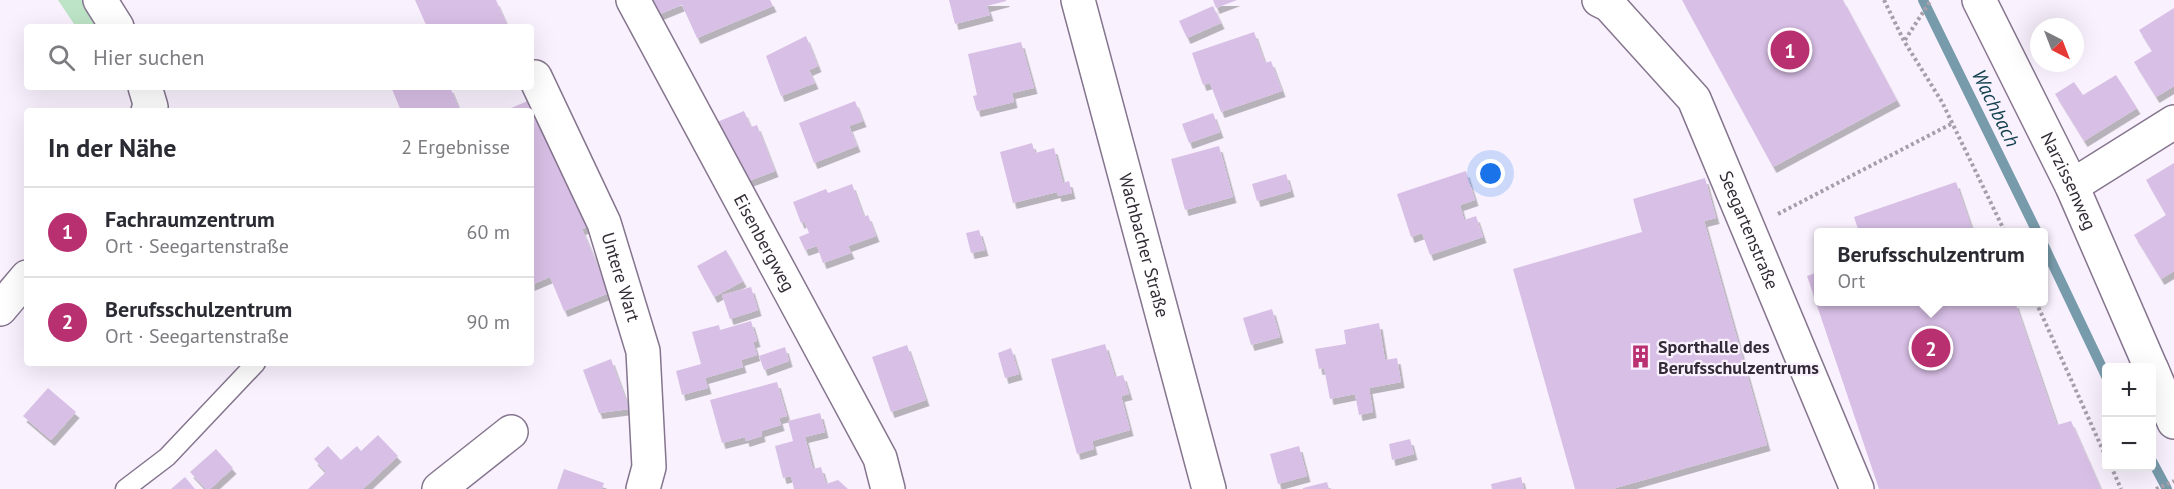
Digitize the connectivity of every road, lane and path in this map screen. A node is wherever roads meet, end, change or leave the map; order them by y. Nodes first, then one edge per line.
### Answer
1 (100, 0) edge
2 (633, 0) edge
3 (1078, 0) edge
4 (1599, 0) edge
5 (1884, 0) edge
6 (1930, 0) edge
7 (1979, 0) edge
8 (115, 24) edge
9 (1904, 41) junction
10 (535, 76) dead end
11 (146, 90) edge
12 (150, 108) edge
13 (2174, 122) edge
14 (1953, 123) junction
15 (2072, 186) junction
16 (2003, 228) edge
17 (1748, 229) junction
18 (24, 281) edge
19 (2038, 306) edge
20 (0, 309) edge
21 (2148, 363) edge
22 (253, 366) edge
23 (2156, 381) edge
24 (2174, 422) edge
25 (511, 432) dead end
26 (2102, 448) edge
27 (2113, 471) edge
28 (2174, 481) edge
29 (125, 489) edge
30 (439, 489) edge
31 (643, 489) edge
32 (888, 489) edge
33 (1209, 489) edge
34 (1857, 489) edge
35 (2121, 489) edge
36 (2156, 489) edge

1 - 8 street
2 - 32 street, Eisenbergweg
3 - 33 street, Wachbacher Straße
4 - 17 street, Seegartenstraße
5 - 9 path
6 - 9 path
7 - 15 street, Narzissenweg
9 - 14 path
10 - 31 street, Untere Wart
11 - 12 street
13 - 15 street
14 - 16 path
14 - 17 path
15 - 21 street, Narzissenweg
17 - 34 street, Seegartenstraße
18 - 20 street
19 - 26 path
22 - 29 lane
23 - 24 street, Narzissenweg
25 - 30 street
27 - 35 path
28 - 36 path

